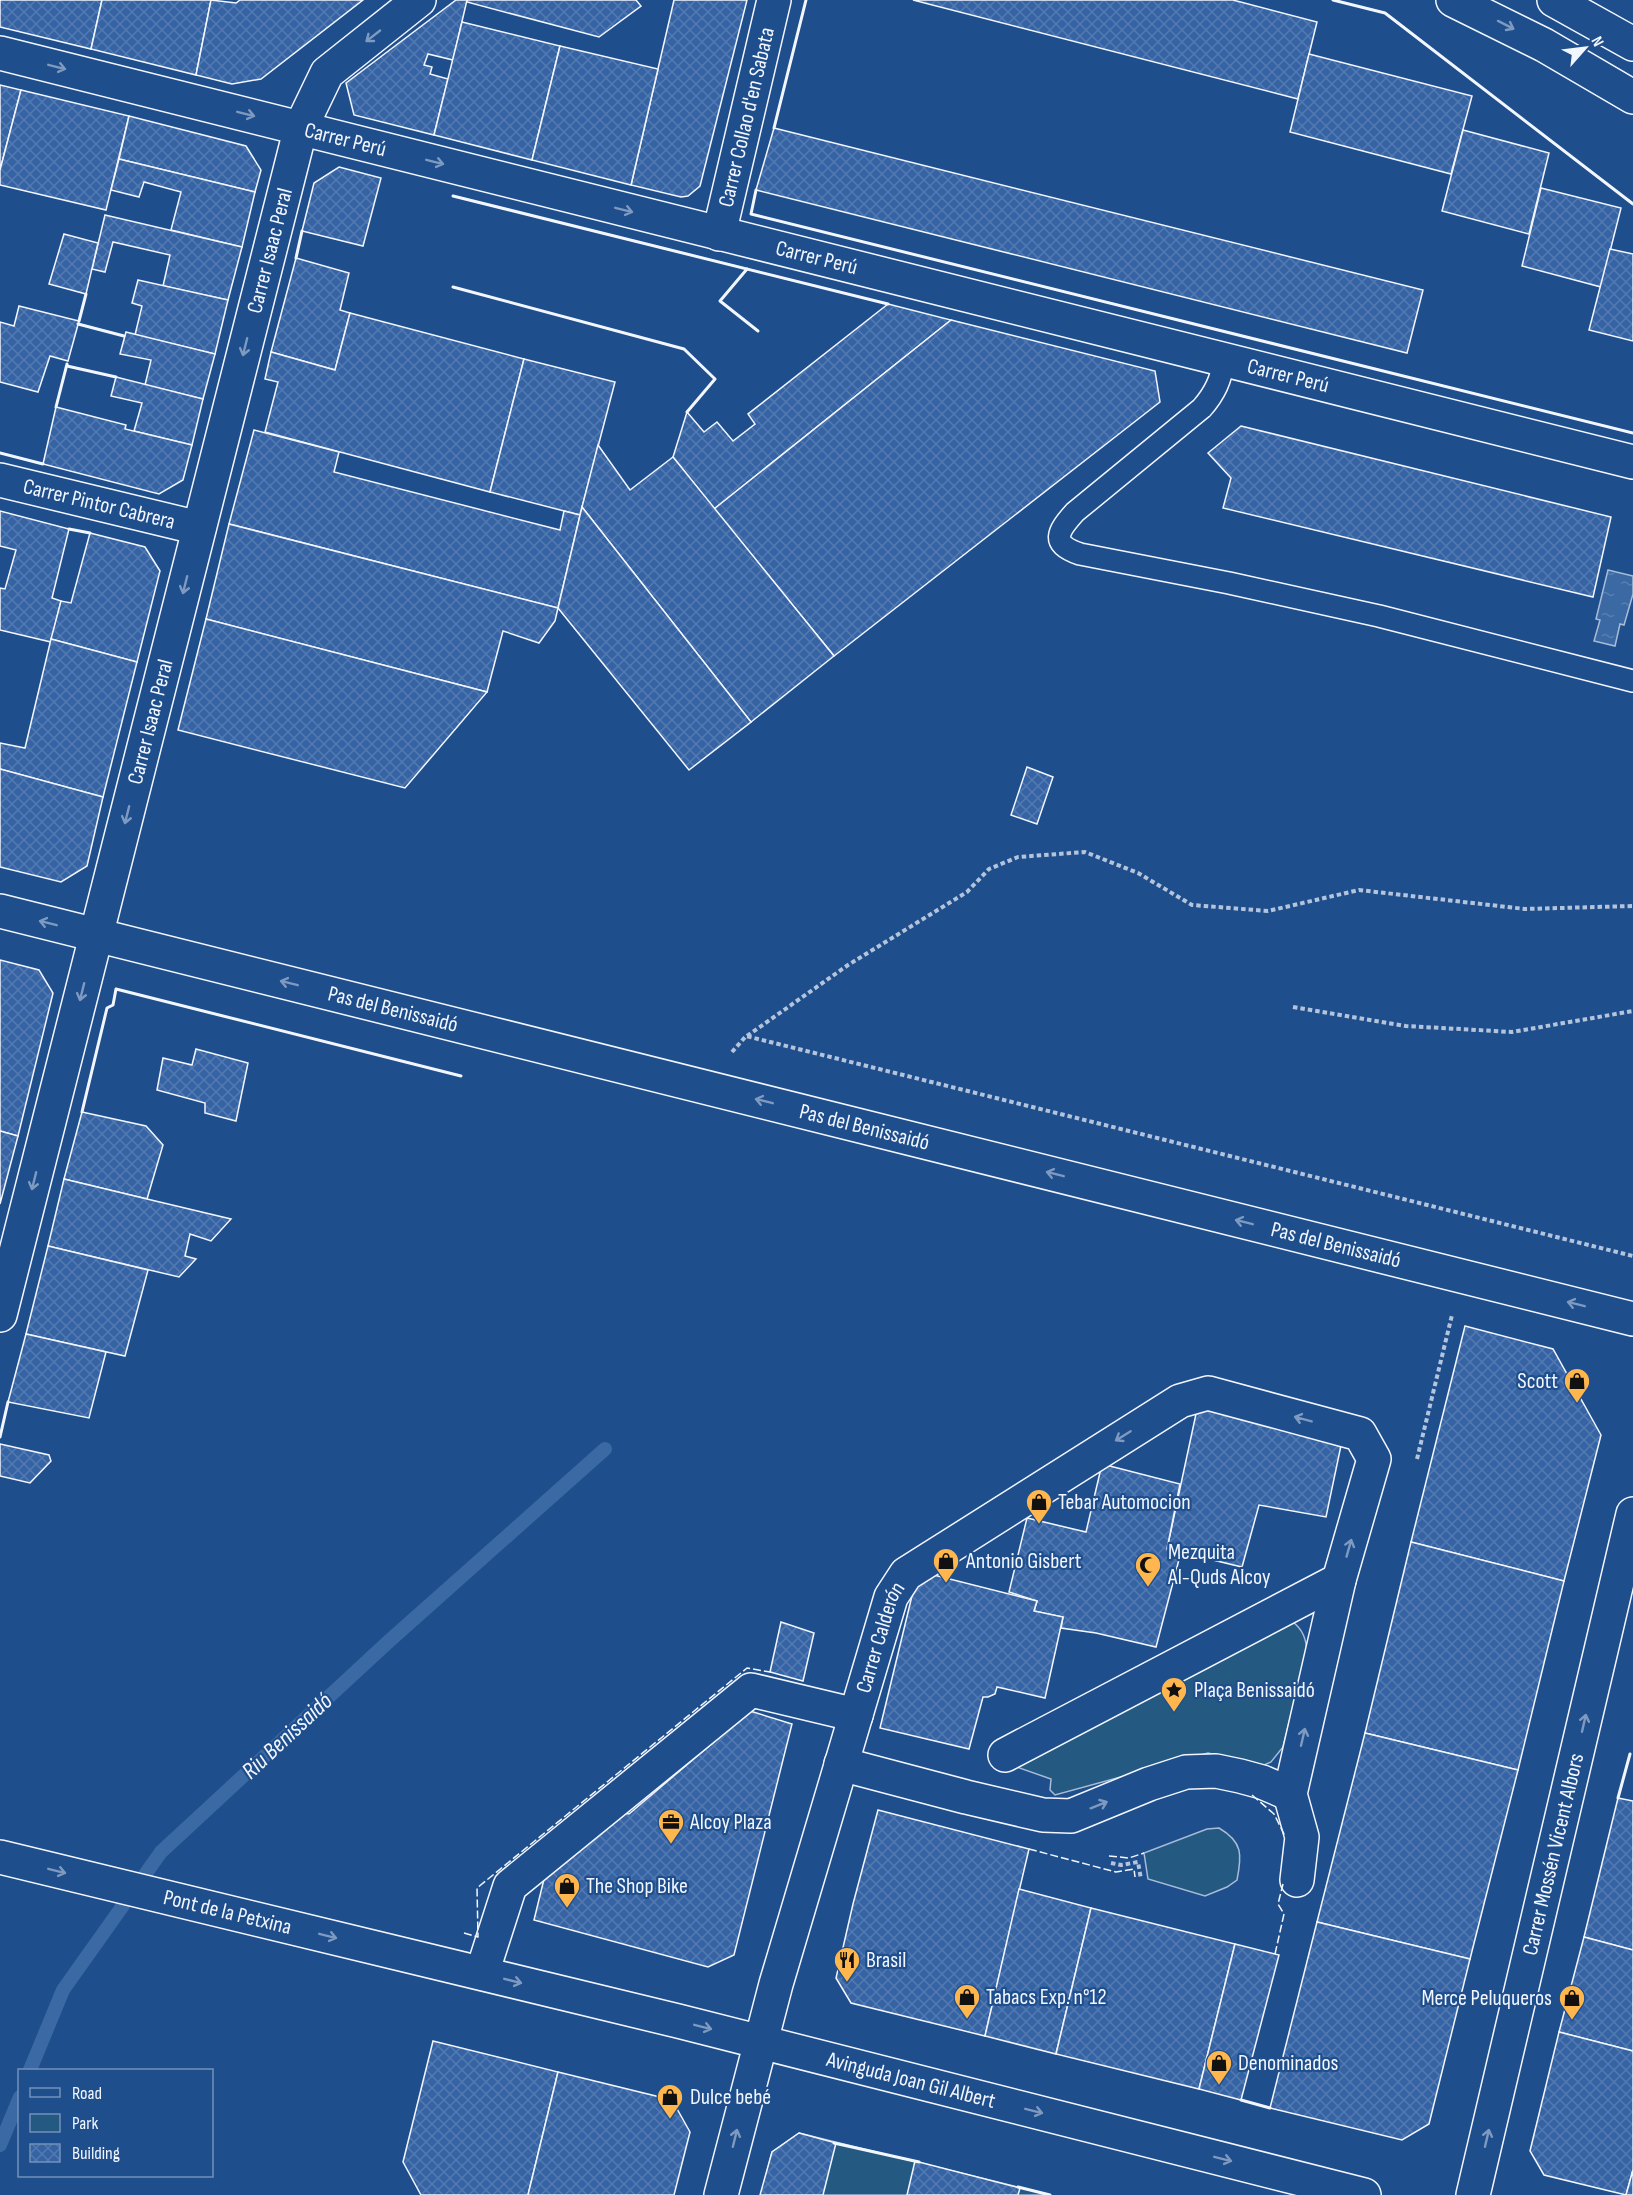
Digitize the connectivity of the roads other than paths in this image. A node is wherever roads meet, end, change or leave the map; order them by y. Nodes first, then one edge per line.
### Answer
1 (419, 0) edge
2 (774, 0) edge
3 (1453, 0) edge
4 (1554, 0) edge
5 (1633, 44) edge
6 (0, 53) edge
7 (1633, 97) edge
8 (301, 127) junction
9 (719, 234) junction
10 (1224, 360) junction
11 (1633, 462) edge
12 (0, 480) edge
13 (199, 528) junction
14 (1633, 681) edge
15 (0, 911) edge
16 (97, 935) junction
17 (0, 1315) edge
18 (1633, 1319) edge
19 (1633, 1514) edge
20 (1339, 1580) junction
21 (856, 1715) junction
22 (1005, 1755) dead end
23 (841, 1764) junction
24 (1290, 1794) junction
25 (0, 1857) edge
26 (1298, 1880) dead end
27 (469, 1970) junction
28 (760, 2041) junction
29 (721, 2195) edge
30 (1364, 2195) edge
31 (1473, 2195) edge

1 -> 8 street, Carrer Isaac Peral
2 - 9 street, Carrer Collao d'en Sabata
3 -> 7 street
4 - 5 street
6 -> 8 street, Carrer Perú
8 -> 9 street, Carrer Perú
8 -> 13 street, Carrer Isaac Peral
9 - 10 street, Carrer Perú
10 - 11 street, Carrer Perú
10 - 14 lane
12 - 13 street, Carrer Pintor Cabrera
13 -> 16 street, Carrer Isaac Peral
16 -> 15 street, Pas del Benissaidó
16 -> 17 street, Carrer Isaac Peral
18 -> 16 street, Pas del Benissaidó
31 -> 19 street, Carrer Mossén Vicent Albors
20 -> 21 street, Carrer Calderón
20 - 22 street
24 -> 20 street
21 - 23 street, Carrer Calderón
21 - 27 street
23 -> 24 street
23 - 28 street, Carrer Calderón
24 - 26 street
25 -> 27 street, Pont de la Petxina
27 -> 28 street, Avinguda Joan Gil Albert
29 -> 28 street, Carrer Calderón
28 -> 30 street, Avinguda Joan Gil Albert

